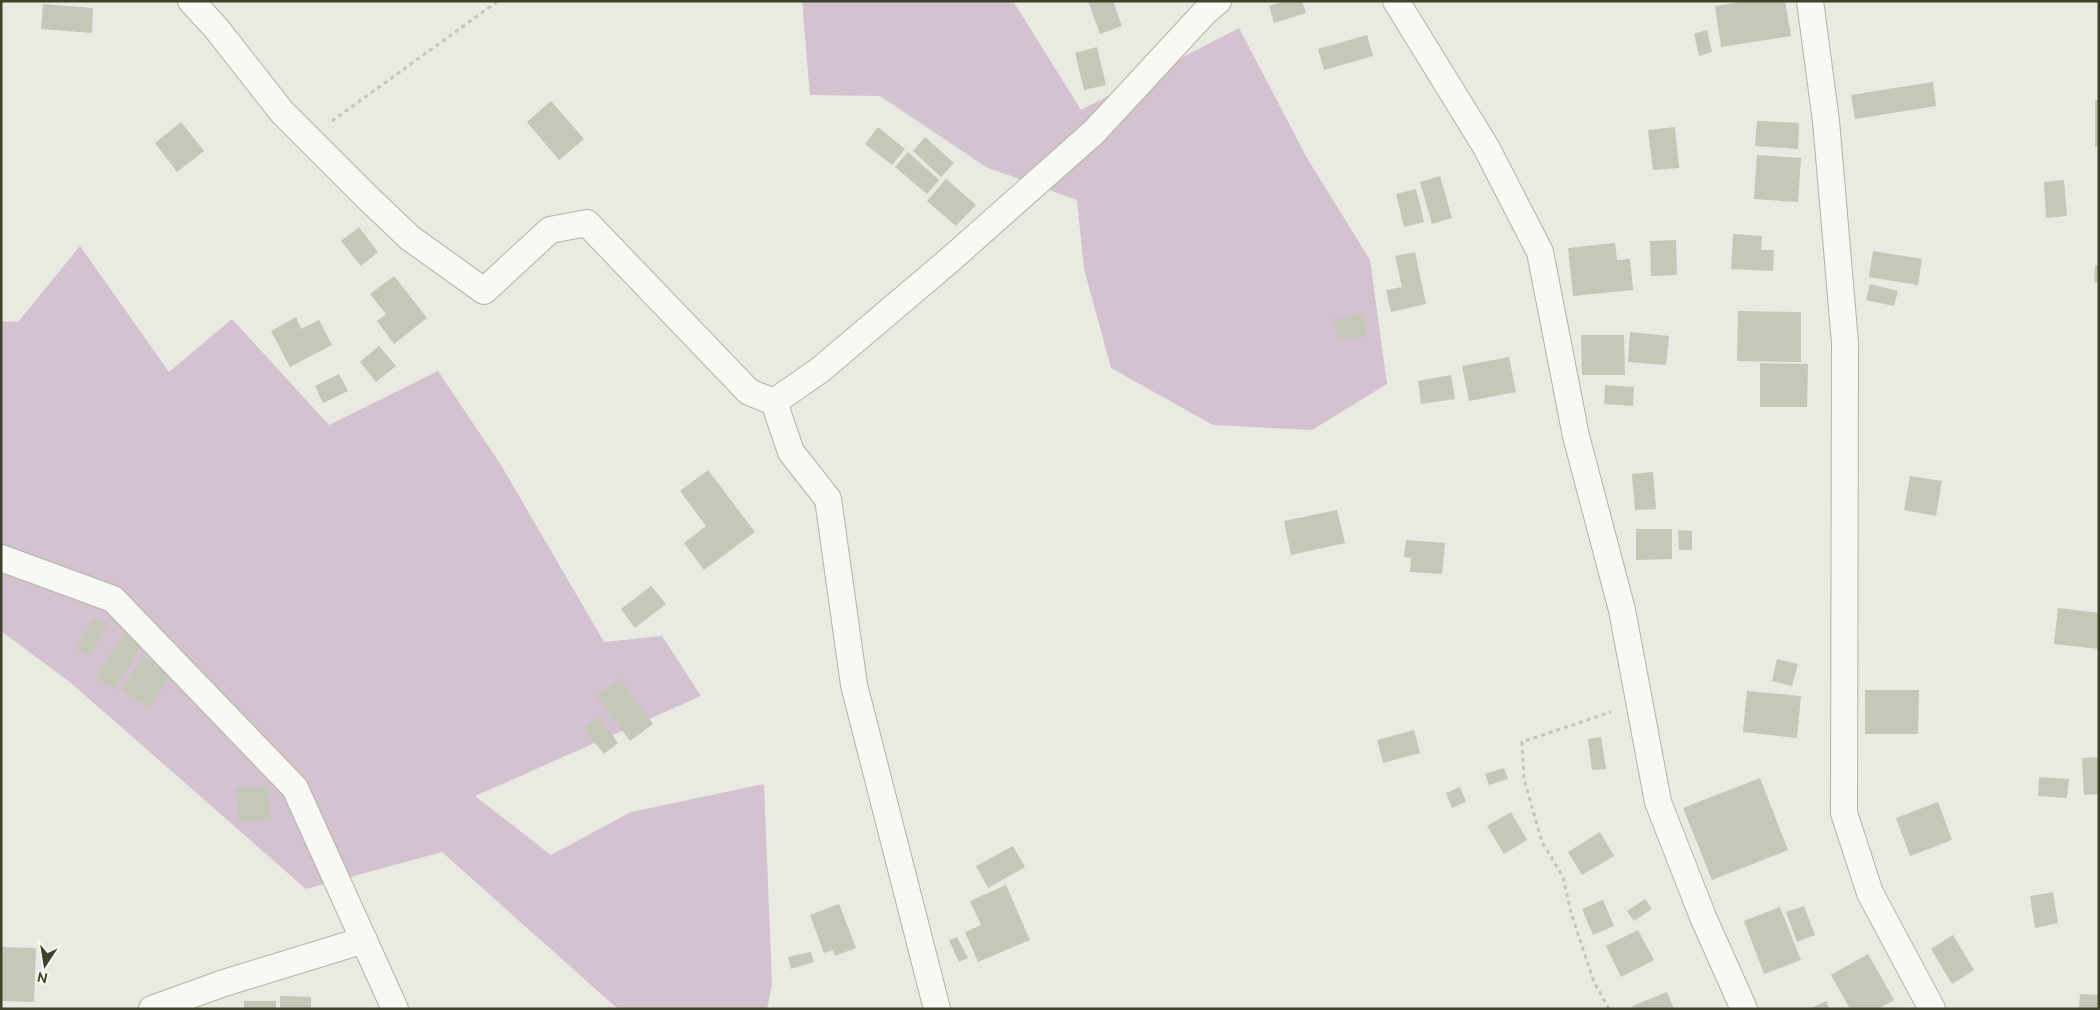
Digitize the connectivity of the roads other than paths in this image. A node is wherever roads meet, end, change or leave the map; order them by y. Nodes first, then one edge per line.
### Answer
1 (191, 1) edge
2 (1218, 1) edge
3 (1396, 1) edge
4 (1810, 1) edge
5 (774, 402) junction
6 (1, 558) edge
7 (364, 940) junction
8 (152, 1009) edge
9 (396, 1009) edge
10 (937, 1009) edge
11 (1744, 1009) edge
12 (1932, 1009) edge

1 - 5 street
2 - 5 street
3 - 11 street
4 - 12 street
5 - 10 street
6 - 7 street
7 - 8 street
7 - 9 street

